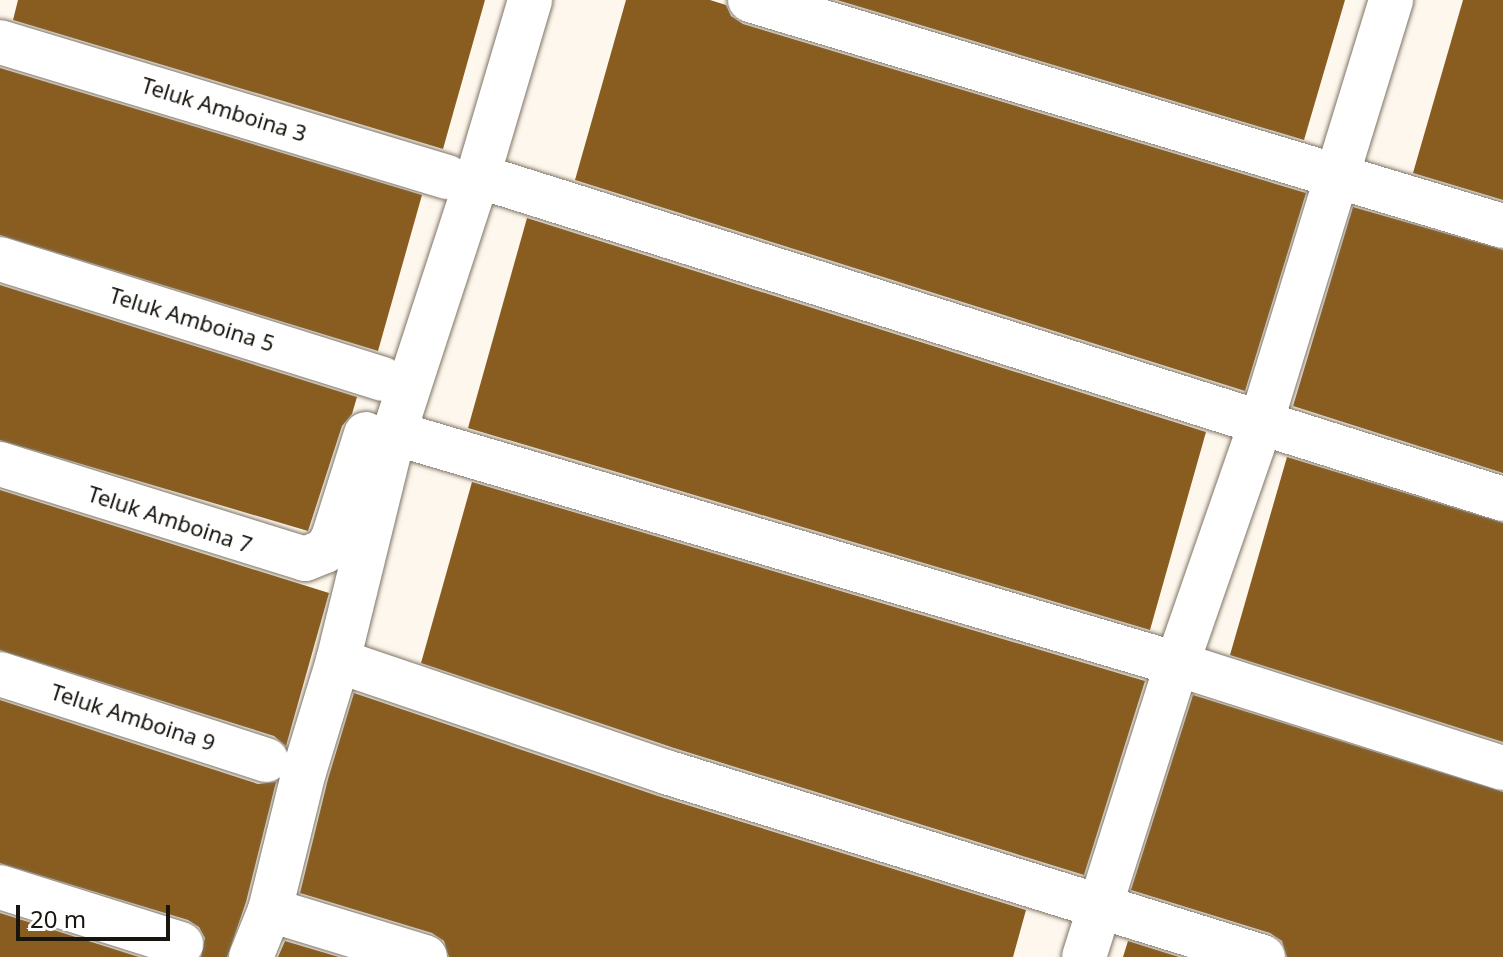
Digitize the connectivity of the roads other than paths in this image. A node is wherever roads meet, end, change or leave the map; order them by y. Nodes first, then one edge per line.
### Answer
1 (499, 0) edge
2 (530, 0) edge
3 (750, 0) edge
4 (1391, 0) edge
5 (0, 42) edge
6 (1339, 175) junction
7 (463, 176) junction
8 (1503, 226) edge
9 (0, 259) edge
10 (383, 379) junction
11 (1261, 423) junction
12 (394, 433) junction
13 (0, 464) edge
14 (1503, 499) edge
15 (338, 661) junction
16 (1177, 664) junction
17 (0, 674) edge
18 (266, 760) dead end
19 (1503, 768) edge
20 (0, 887) edge
21 (1098, 904) junction
22 (270, 910) junction
23 (181, 944) dead end
24 (251, 957) edge
25 (425, 957) edge
26 (1084, 957) edge
27 (1263, 957) edge

1 - 7 street
2 - 7 street
3 - 6 street
4 - 6 street
5 - 7 street, Teluk Amboina 3
6 - 8 street
6 - 11 street
7 - 10 street
7 - 11 street, Teluk Amboina 3
7 - 12 street
9 - 10 street, Teluk Amboina 5
10 - 13 street, Teluk Amboina 7
11 - 14 street, Teluk Amboina 3
11 - 16 street
12 - 15 street
12 - 16 street
15 - 21 street
15 - 22 street
16 - 19 street
16 - 21 street
17 - 18 street, Teluk Amboina 9
20 - 23 street
21 - 26 street
21 - 27 street
22 - 24 street
22 - 25 street

